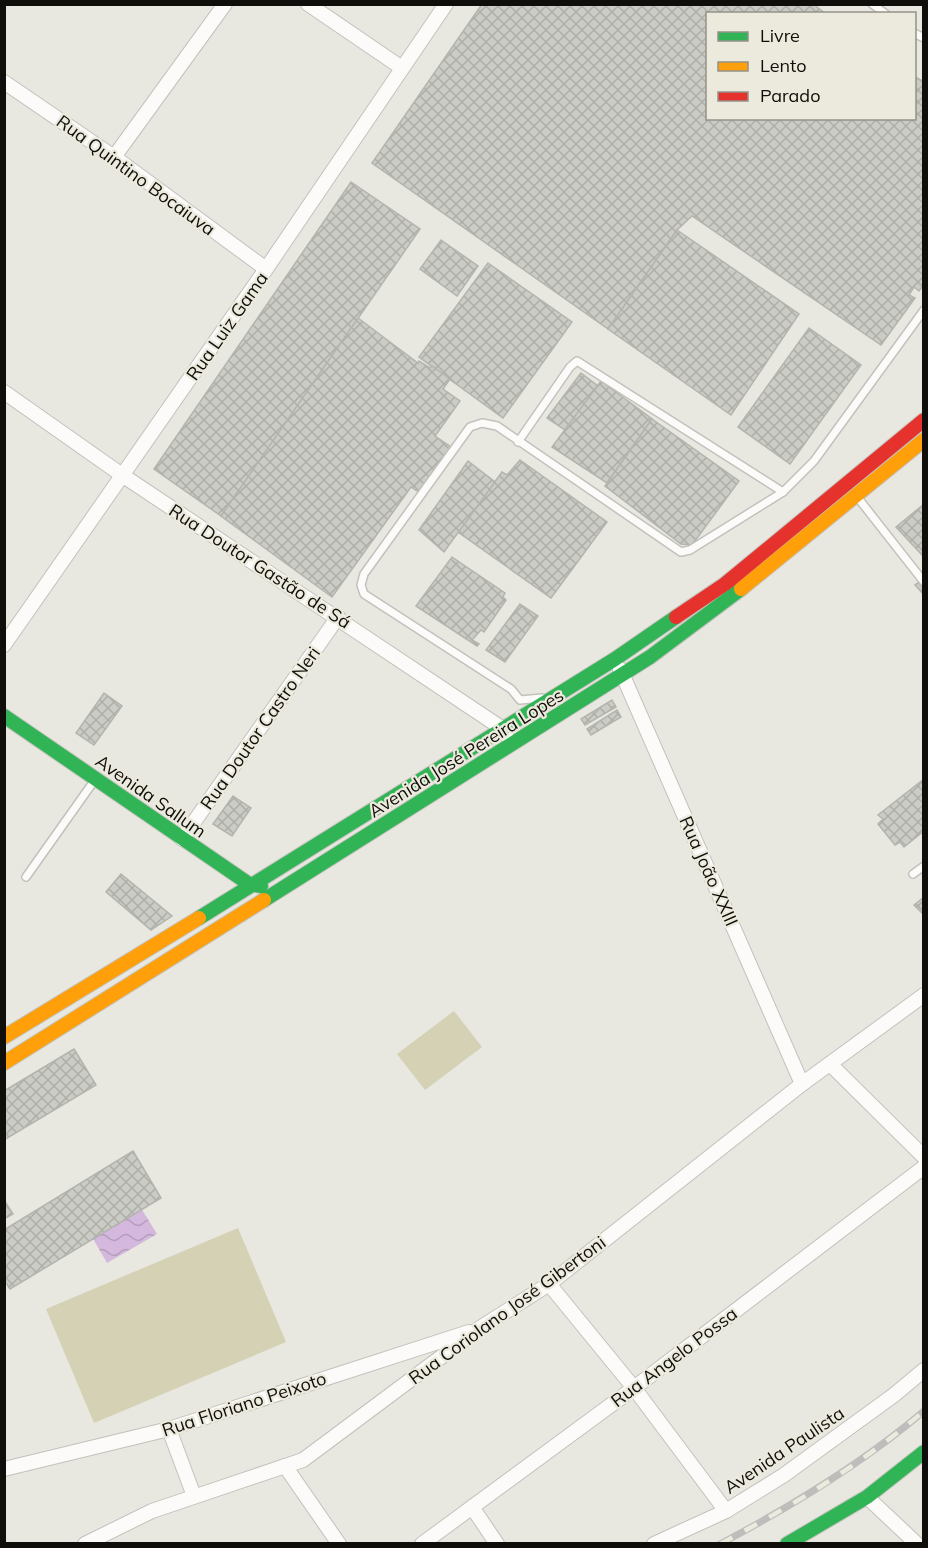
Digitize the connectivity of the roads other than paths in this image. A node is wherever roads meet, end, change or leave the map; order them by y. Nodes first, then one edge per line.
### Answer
1 (225, 4) edge
2 (308, 4) edge
3 (446, 4) edge
4 (402, 68) junction
5 (4, 81) edge
6 (114, 157) junction
7 (266, 270) junction
8 (924, 310) edge
9 (4, 392) edge
10 (924, 420) edge
11 (924, 440) edge
12 (518, 442) junction
13 (122, 475) junction
14 (846, 485) junction
15 (783, 492) junction
16 (857, 498) junction
17 (924, 582) edge
18 (338, 617) junction
19 (4, 645) edge
20 (615, 659) junction
21 (623, 675) junction
22 (556, 697) junction
23 (566, 712) junction
24 (4, 716) edge
25 (503, 729) junction
26 (511, 744) junction
27 (95, 779) junction
28 (182, 839) junction
29 (924, 866) edge
30 (913, 874) dead end
31 (26, 877) dead end
32 (249, 884) junction
33 (284, 889) junction
34 (924, 995) edge
35 (56, 1007) junction
36 (67, 1026) junction
37 (4, 1037) edge
38 (4, 1063) edge
39 (830, 1064) junction
40 (802, 1084) junction
41 (924, 1157) edge
42 (924, 1167) edge
43 (549, 1284) junction
44 (480, 1328) junction
45 (924, 1370) edge
46 (634, 1388) junction
47 (169, 1429) junction
48 (924, 1452) edge
49 (285, 1466) junction
50 (4, 1469) edge
51 (194, 1496) junction
52 (867, 1497) junction
53 (472, 1507) junction
54 (726, 1511) junction
55 (85, 1544) edge
56 (339, 1544) edge
57 (422, 1544) edge
58 (497, 1544) edge
59 (654, 1544) edge
60 (787, 1544) edge
61 (917, 1544) edge

1 - 6 street
2 - 4 street
3 - 4 street, Rua Luiz Gama
4 - 7 street, Rua Luiz Gama
5 - 6 street, Rua Quintino Bocaiuva
6 - 7 street, Rua Quintino Bocaiuva
7 - 13 street, Rua Luiz Gama
8 - 15 lane
9 - 13 street, Rua Doutor Gastão de Sá
10 - 14 main road, Avenida José Pereira Lopes
11 - 16 main road, Avenida José Pereira Lopes
12 - 15 lane
12 - 15 lane
12 - 22 lane
13 - 18 street, Rua Doutor Gastão de Sá
13 - 19 street, Rua Luiz Gama
14 - 16 lane
14 - 20 main road, Avenida José Pereira Lopes
16 - 17 lane
16 - 21 main road, Avenida José Pereira Lopes
18 - 25 street, Rua Doutor Gastão de Sá
18 - 28 street, Rua Doutor Castro Neri
20 - 21 street, Rua João XXIII
20 - 22 main road, Avenida José Pereira Lopes
21 - 23 main road, Avenida José Pereira Lopes
21 - 40 street, Rua João XXIII
22 - 23 lane
22 - 25 main road, Avenida José Pereira Lopes
23 - 26 main road, Avenida José Pereira Lopes
24 - 27 main road, Avenida Sallum
25 - 26 street, Rua Doutor Gastão de Sá
25 - 32 main road, Avenida José Pereira Lopes
26 - 33 main road, Avenida José Pereira Lopes
27 - 28 main road, Avenida Sallum
27 - 31 lane
28 - 32 main road, Avenida Sallum
29 - 30 lane
32 - 33 main road, Avenida Sallum
32 - 35 main road, Avenida José Pereira Lopes
33 - 36 main road, Avenida José Pereira Lopes
34 - 39 street, Rua Coriolano José Gibertoni
35 - 36 main road
35 - 37 main road, Avenida José Pereira Lopes
36 - 38 main road, Avenida José Pereira Lopes
39 - 40 street, Rua Coriolano José Gibertoni
39 - 41 street
40 - 43 street, Rua Coriolano José Gibertoni
42 - 46 street, Rua Angelo Possa
43 - 44 street, Rua Coriolano José Gibertoni
43 - 46 street
44 - 47 street, Rua Floriano Peixoto
44 - 49 street, Rua Coriolano José Gibertoni
45 - 54 street, Avenida Paulista
46 - 53 street, Rua Angelo Possa
46 - 54 street
47 - 50 street, Rua Floriano Peixoto
47 - 51 street
48 - 52 main road
49 - 51 street, Rua Coriolano José Gibertoni
49 - 56 street
51 - 55 street, Rua Coriolano José Gibertoni
52 - 60 main road
52 - 61 street
53 - 57 street, Rua Angelo Possa
53 - 58 street
54 - 59 street, Avenida Paulista

